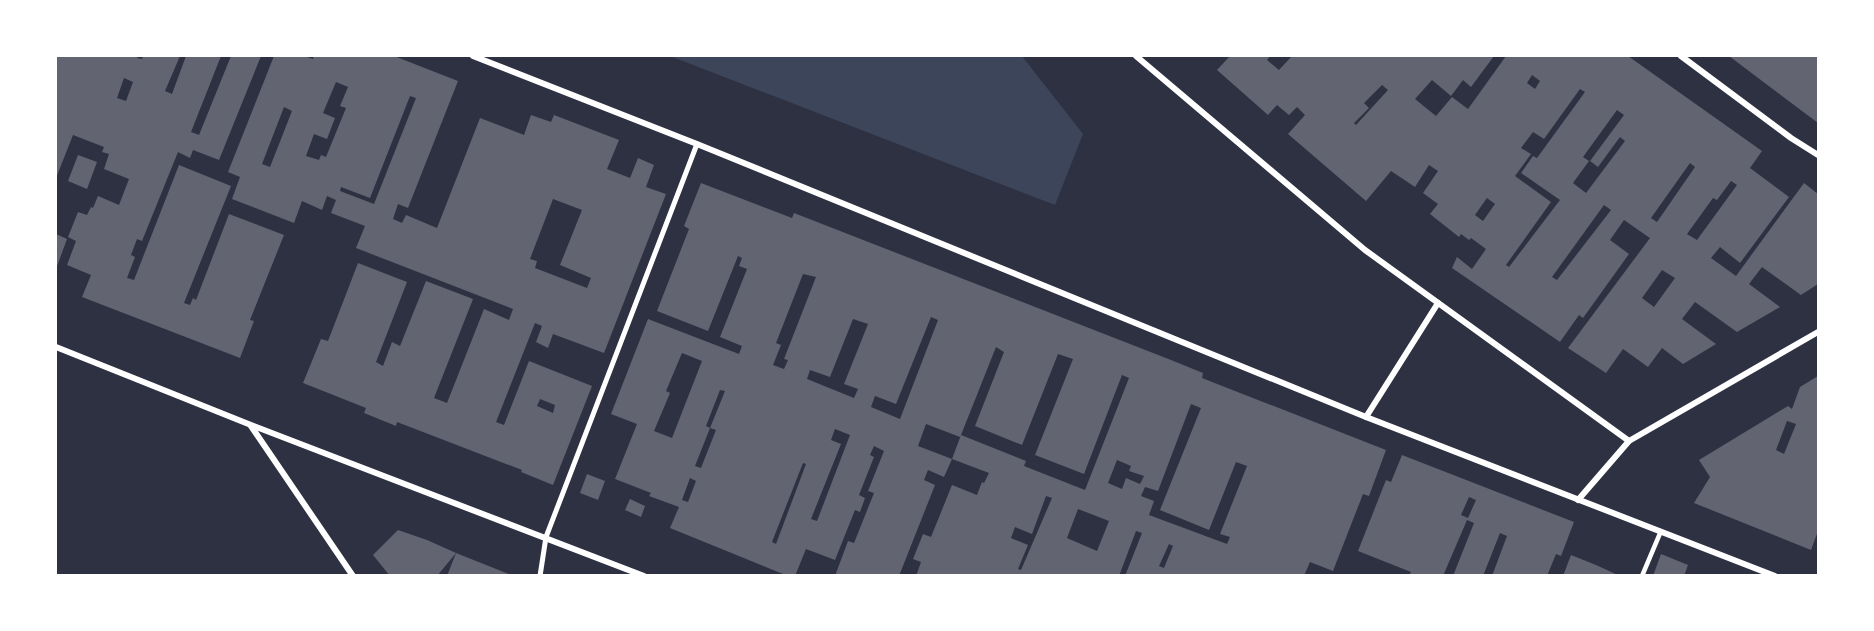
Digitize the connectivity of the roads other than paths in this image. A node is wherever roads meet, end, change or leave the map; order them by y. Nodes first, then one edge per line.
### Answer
1 (473, 56) edge
2 (1136, 56) edge
3 (1681, 56) edge
4 (697, 144) junction
5 (1818, 156) edge
6 (1438, 303) junction
7 (1818, 332) edge
8 (56, 347) edge
9 (1366, 417) junction
10 (250, 425) junction
11 (1629, 441) junction
12 (1578, 500) junction
13 (1661, 531) junction
14 (546, 537) junction
15 (352, 576) edge
16 (540, 576) edge
17 (644, 576) edge
18 (1642, 576) edge
19 (1775, 576) edge

1 - 4 street
2 - 6 street
3 - 5 street
4 - 9 street
4 - 14 street
6 - 9 street
6 - 11 street
7 - 11 street
8 - 10 street
9 - 12 street
10 - 14 street
10 - 15 street
11 - 12 street
12 - 13 street
13 - 18 lane
13 - 19 street
14 - 16 street
14 - 17 street

